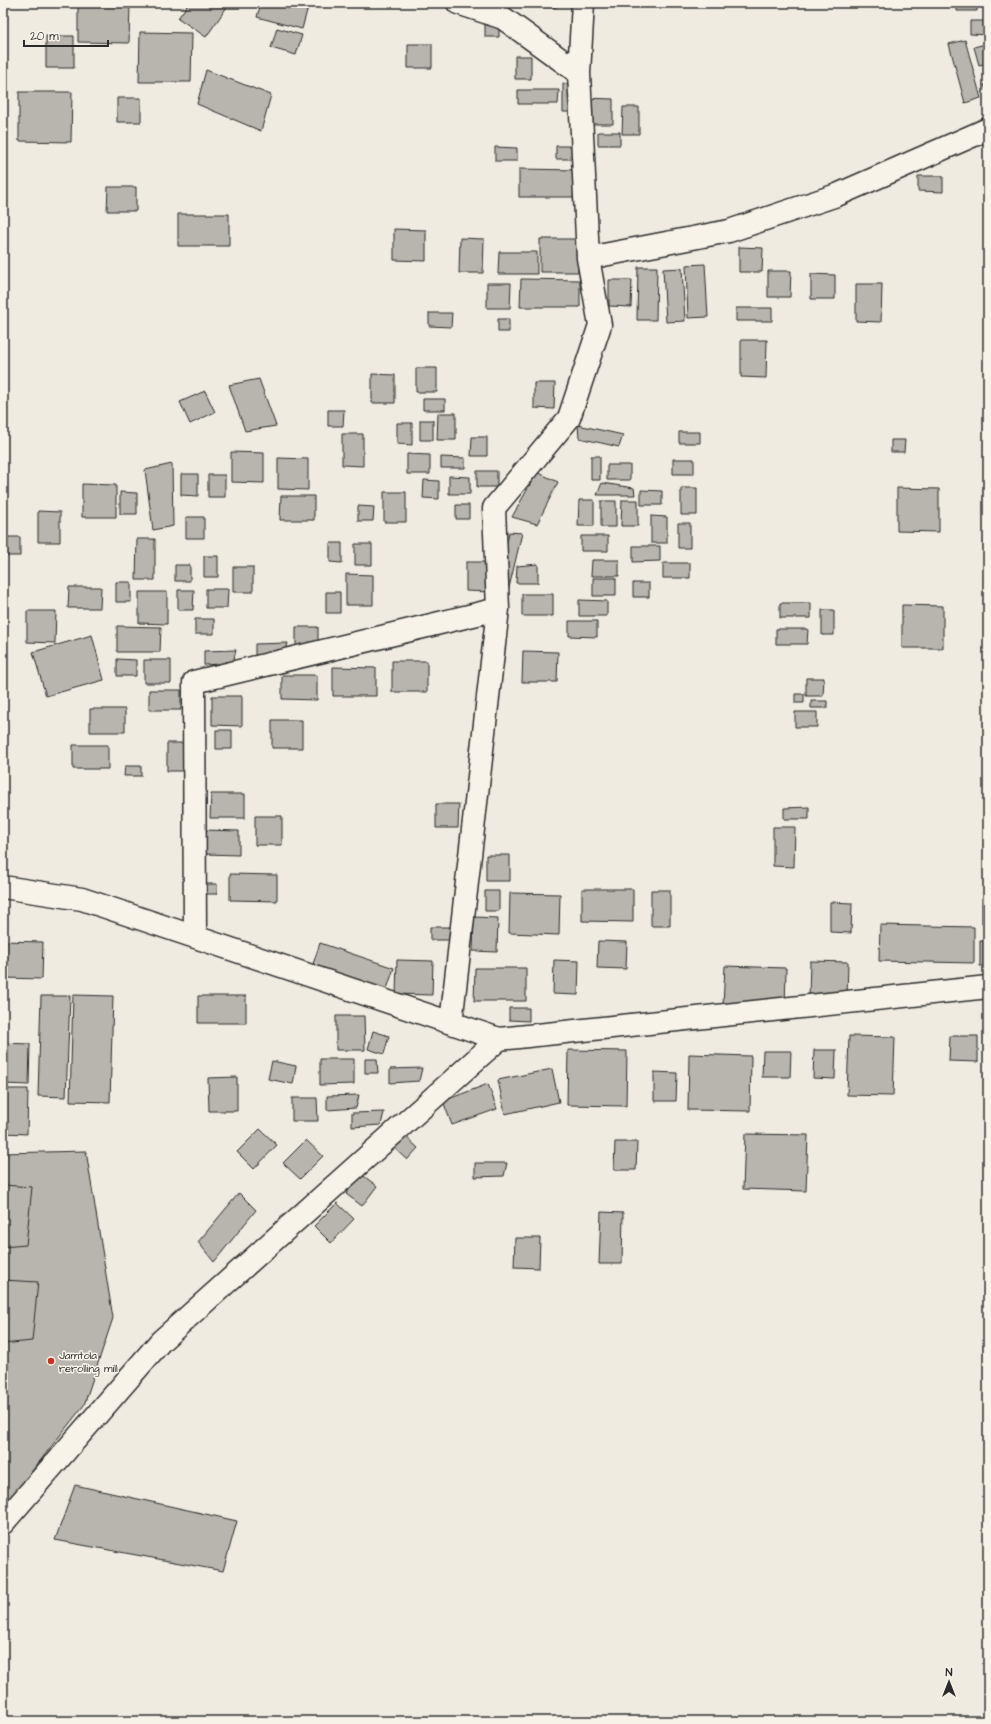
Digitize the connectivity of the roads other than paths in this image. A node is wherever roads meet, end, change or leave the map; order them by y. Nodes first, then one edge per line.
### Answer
1 (458, 3) edge
2 (583, 3) edge
3 (579, 73) junction
4 (988, 129) edge
5 (588, 258) junction
6 (498, 609) junction
7 (3, 887) edge
8 (195, 937) junction
9 (988, 987) edge
10 (451, 1023) junction
11 (499, 1039) junction
12 (3, 1523) edge

1 - 3 street
2 - 3 street
3 - 5 street
4 - 5 street
5 - 6 street
6 - 8 street
6 - 10 street
7 - 8 street
8 - 10 street
9 - 11 street
10 - 11 street
11 - 12 street

